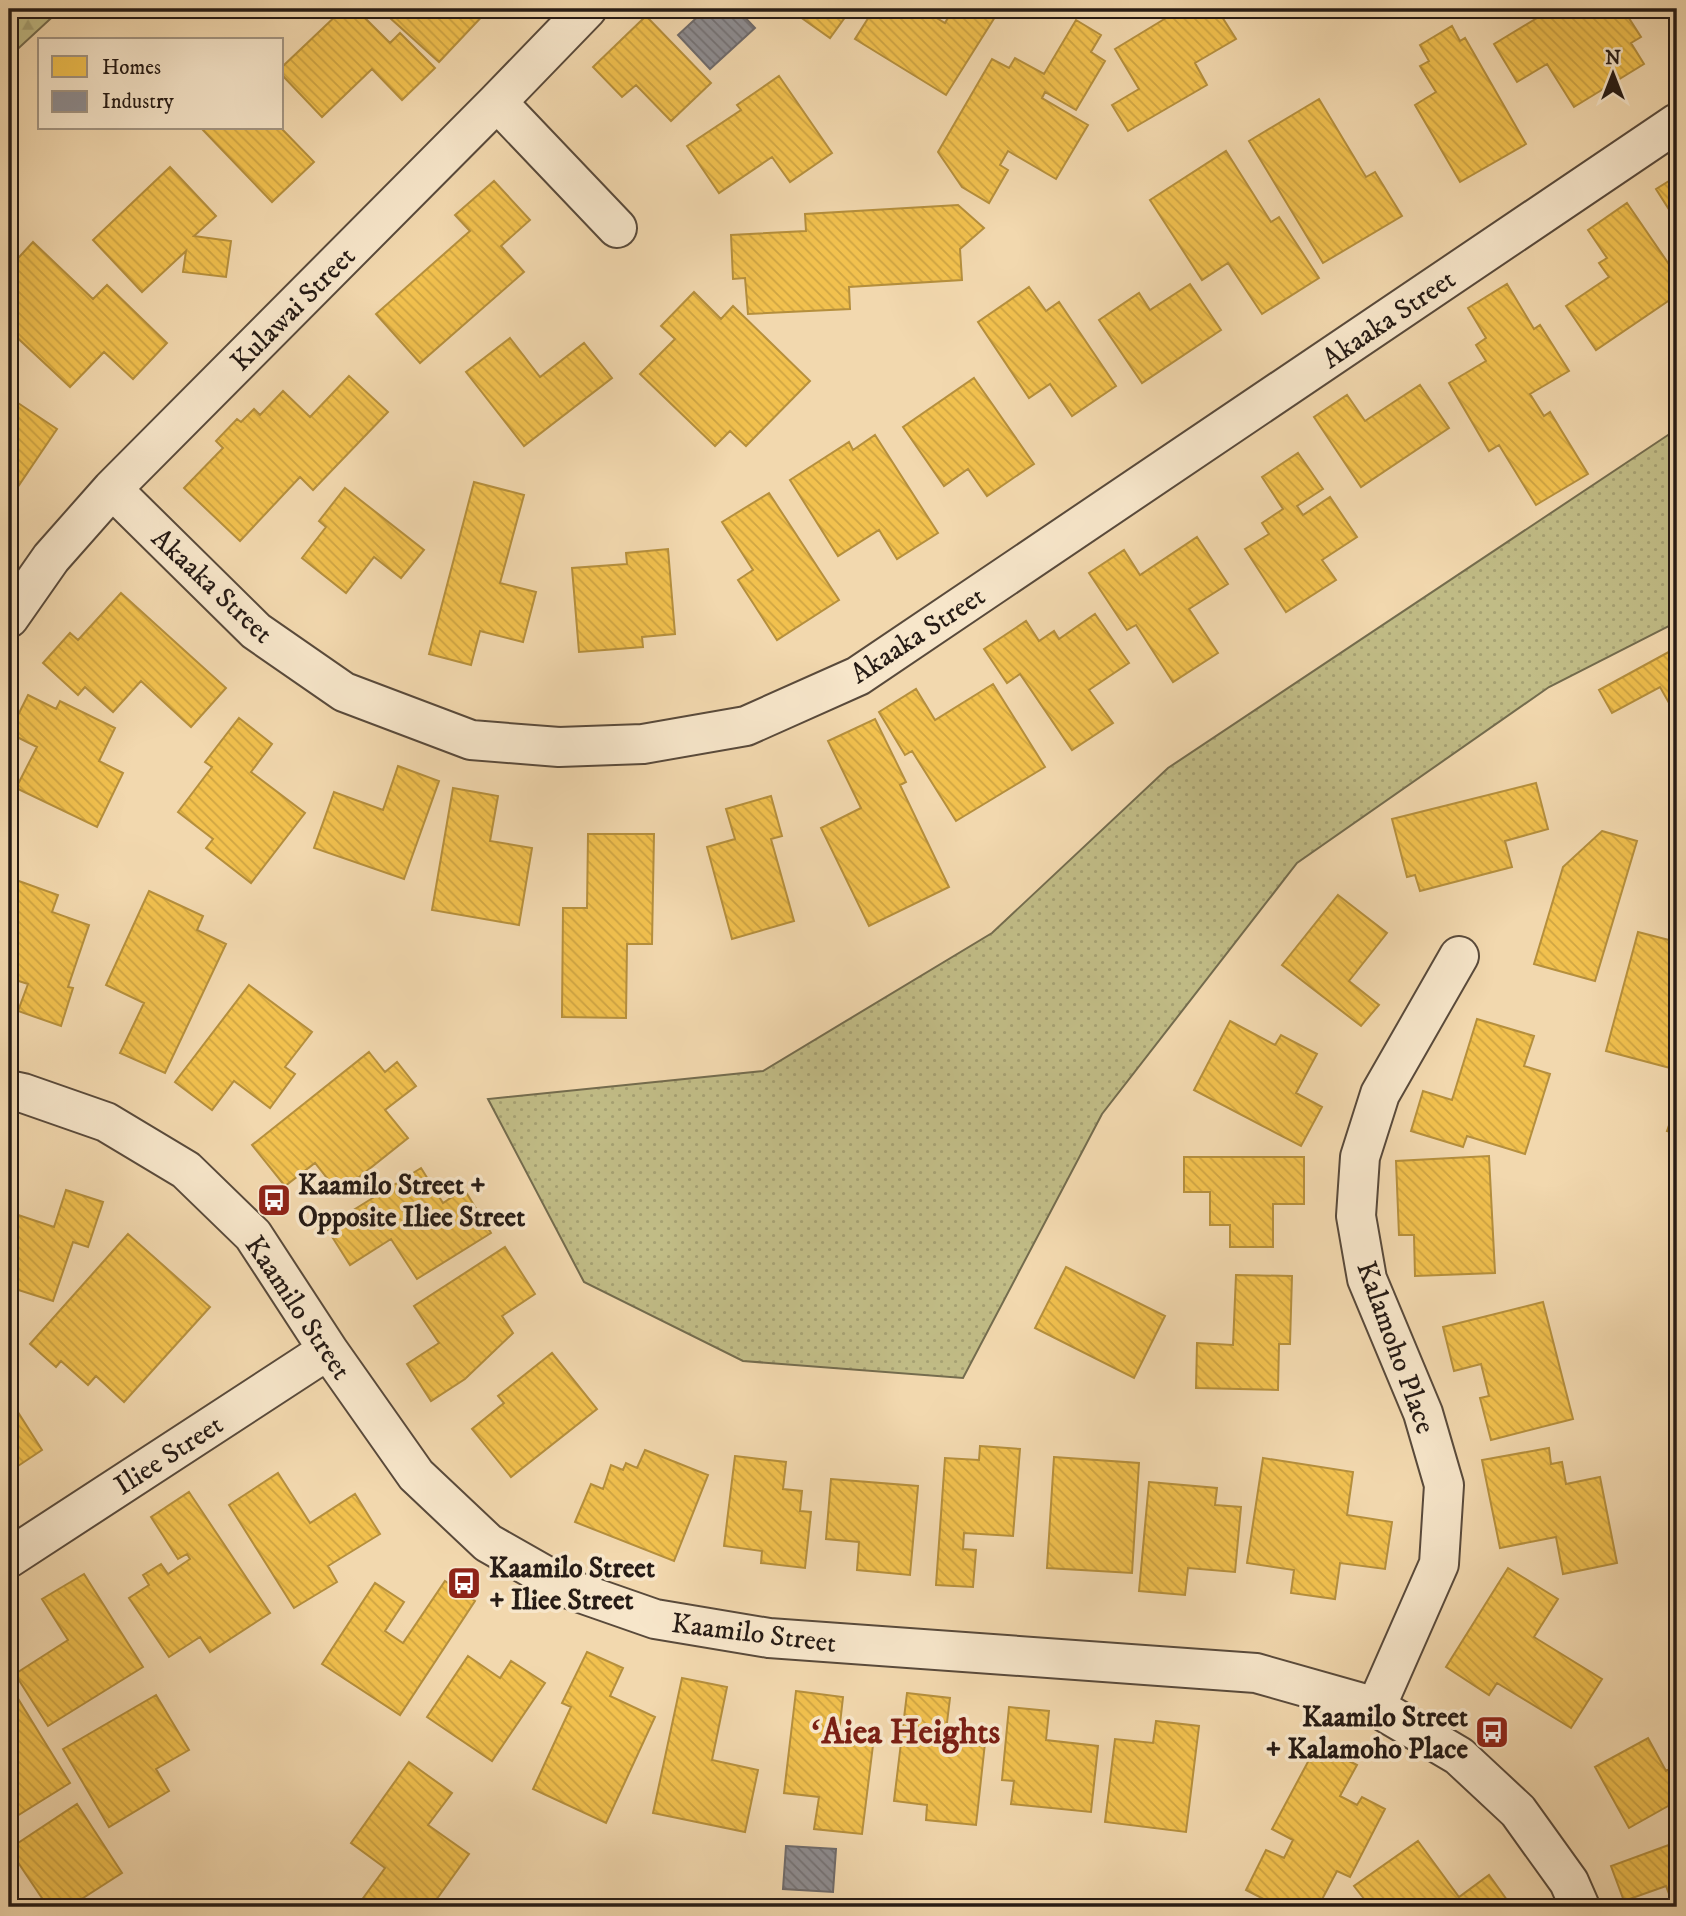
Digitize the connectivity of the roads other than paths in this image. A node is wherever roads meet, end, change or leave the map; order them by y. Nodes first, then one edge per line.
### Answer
1 (587, 9) edge
2 (497, 102) junction
3 (1677, 122) edge
4 (617, 228) dead end
5 (112, 489) junction
6 (9, 618) edge
7 (1459, 956) dead end
8 (9, 1090) edge
9 (327, 1350) junction
10 (9, 1558) edge
11 (1376, 1707) junction
12 (1580, 1907) edge

1 - 2 street, Kulawai Street
2 - 4 street
2 - 5 street, Kulawai Street
3 - 5 street, Akaaka Street
5 - 6 street, Kulawai Street
7 - 11 street, Kalamoho Place
8 - 9 street, Kaamilo Street
9 - 10 street, Iliee Street
9 - 11 street, Kaamilo Street
11 - 12 street, Kaamilo Street

